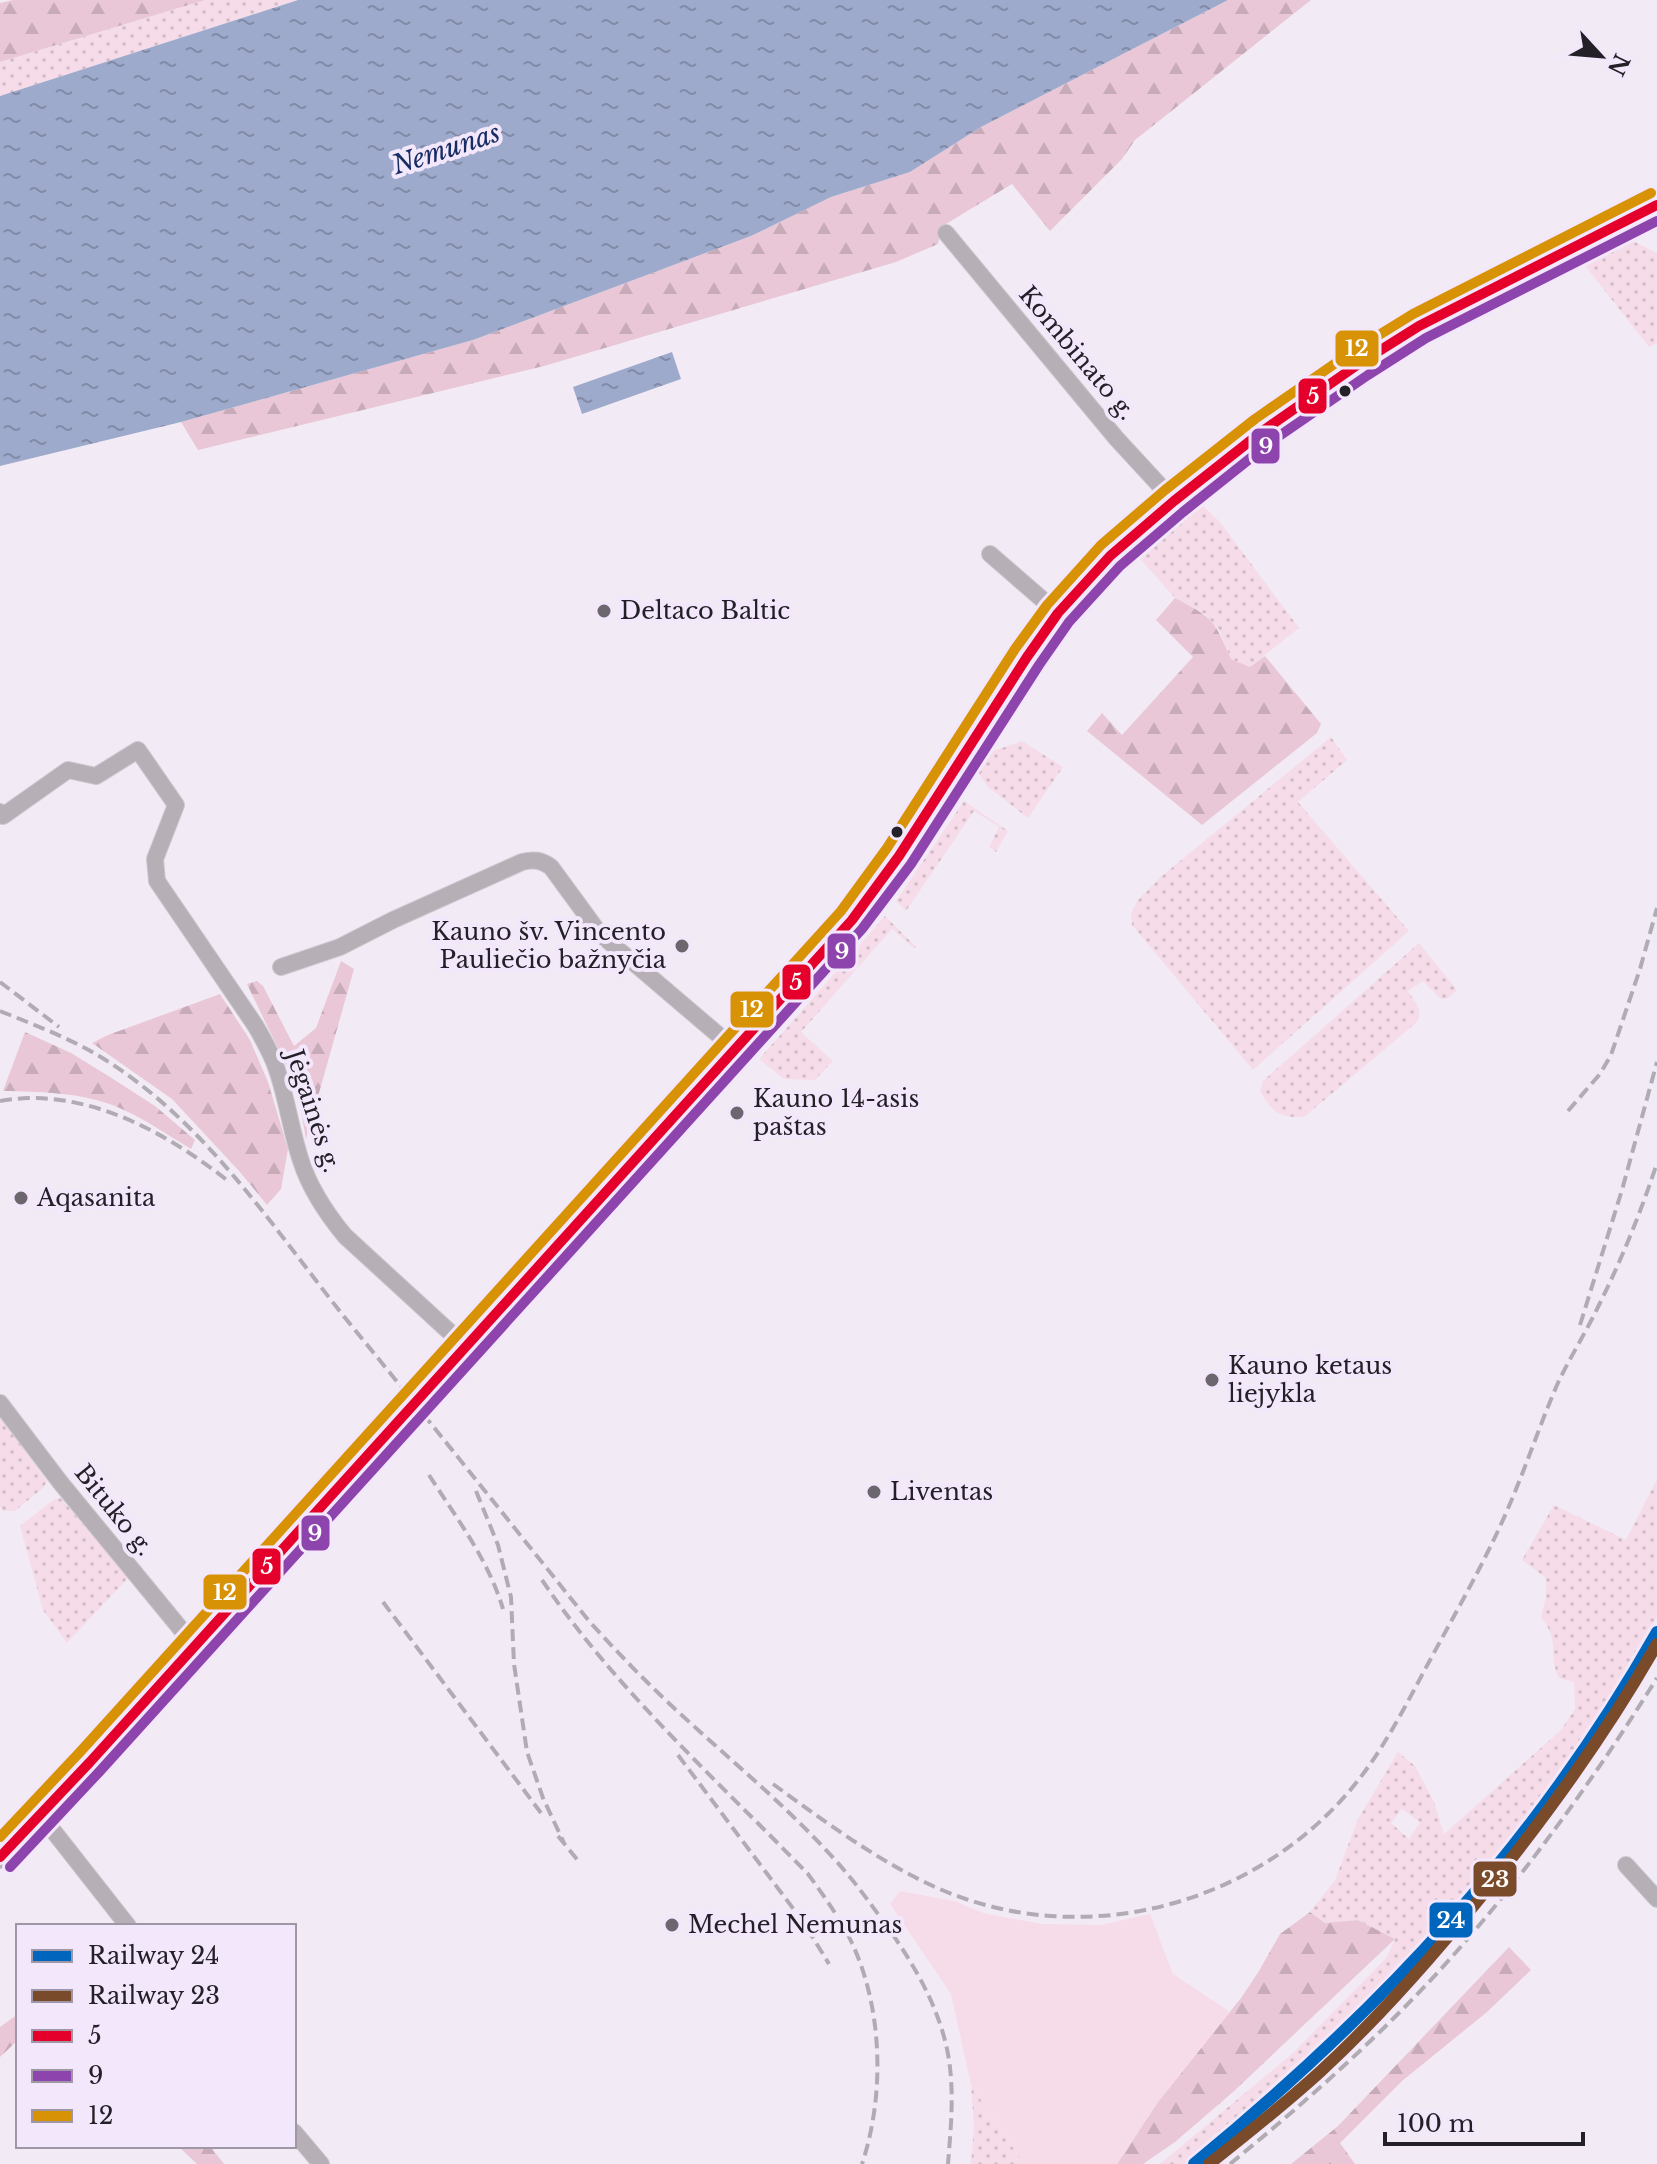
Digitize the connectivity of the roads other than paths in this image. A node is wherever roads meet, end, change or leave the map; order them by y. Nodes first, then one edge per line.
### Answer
1 (1657, 205) edge
2 (946, 233) dead end
3 (1174, 501) junction
4 (990, 554) dead end
5 (1058, 613) junction
6 (0, 812) edge
7 (281, 967) dead end
8 (736, 1050) junction
9 (466, 1347) junction
10 (0, 1403) edge
11 (194, 1645) junction
12 (40, 1814) junction
13 (0, 1857) edge
14 (1626, 1865) dead end
15 (1657, 1899) edge
16 (126, 1924) edge
17 (296, 2134) edge
18 (321, 2164) edge

1 - 3 main road
2 - 3 street, Kombinato g.
3 - 5 main road
4 - 5 street
5 - 8 main road
6 - 9 street, Jėgainės g.
7 - 8 street
8 - 9 main road
9 - 11 main road
10 - 11 street, Bituko g.
11 - 12 main road
12 - 13 main road
12 - 16 street
14 - 15 street
17 - 18 street

